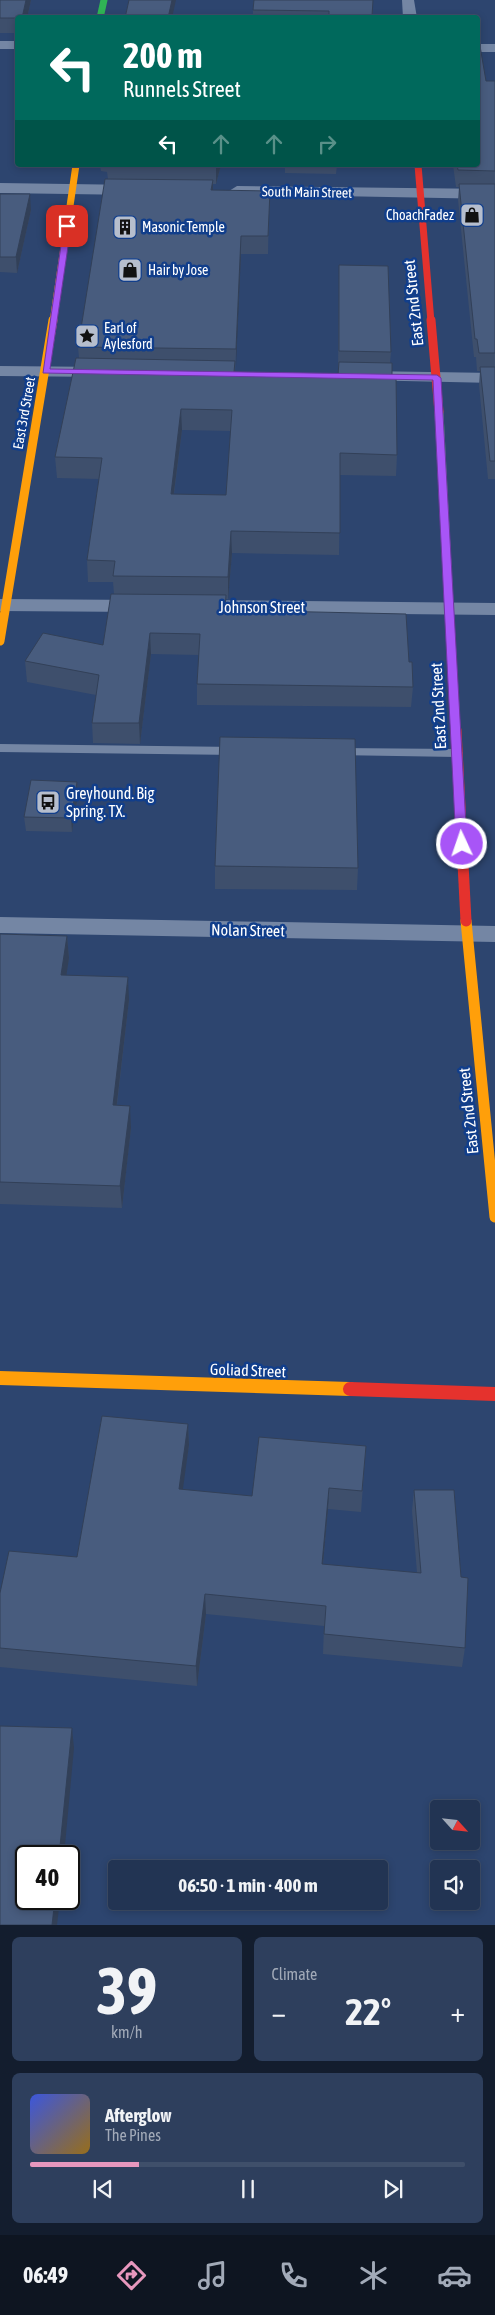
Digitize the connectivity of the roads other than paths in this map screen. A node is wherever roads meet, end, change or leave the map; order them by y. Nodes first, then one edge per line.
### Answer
1 (104, 0) edge
2 (408, 0) edge
3 (101, 15) edge
4 (410, 15) edge
5 (0, 45) edge
6 (15, 45) edge
7 (480, 48) edge
8 (495, 48) edge
9 (76, 167) edge
10 (418, 167) edge
11 (0, 188) edge
12 (72, 189) junction
13 (151, 190) edge
14 (221, 191) edge
15 (419, 193) junction
16 (495, 194) edge
17 (0, 371) edge
18 (46, 371) junction
19 (124, 372) edge
20 (349, 376) edge
21 (437, 378) junction
22 (495, 378) edge
23 (3, 605) edge
24 (449, 608) junction
25 (495, 609) edge
26 (0, 641) edge
27 (0, 748) edge
28 (248, 751) edge
29 (328, 752) edge
30 (457, 753) junction
31 (0, 925) edge
32 (467, 934) junction
33 (495, 934) edge
34 (495, 1217) edge
35 (0, 1378) edge
36 (495, 1394) edge

1 - 3 street
2 - 4 street
5 - 6 street
7 - 8 street
9 - 12 street, East 3rd Street
10 - 15 street, East 2nd Street
11 - 12 street
12 - 13 street
12 - 18 street, East 3rd Street
14 - 15 street, South Main Street
15 - 16 street, South Main Street
15 - 21 street, East 2nd Street
17 - 18 street
18 - 19 street
18 - 23 street, East 3rd Street
20 - 21 street
21 - 22 street
21 - 24 street, East 2nd Street
23 - 24 street, Johnson Street
23 - 26 street, East 3rd Street
24 - 25 street, Johnson Street
24 - 30 street, East 2nd Street
27 - 28 lane
29 - 30 lane
30 - 32 street, East 2nd Street
31 - 32 street, Nolan Street
32 - 33 street, Nolan Street
32 - 34 street, East 2nd Street
35 - 36 street, Goliad Street

